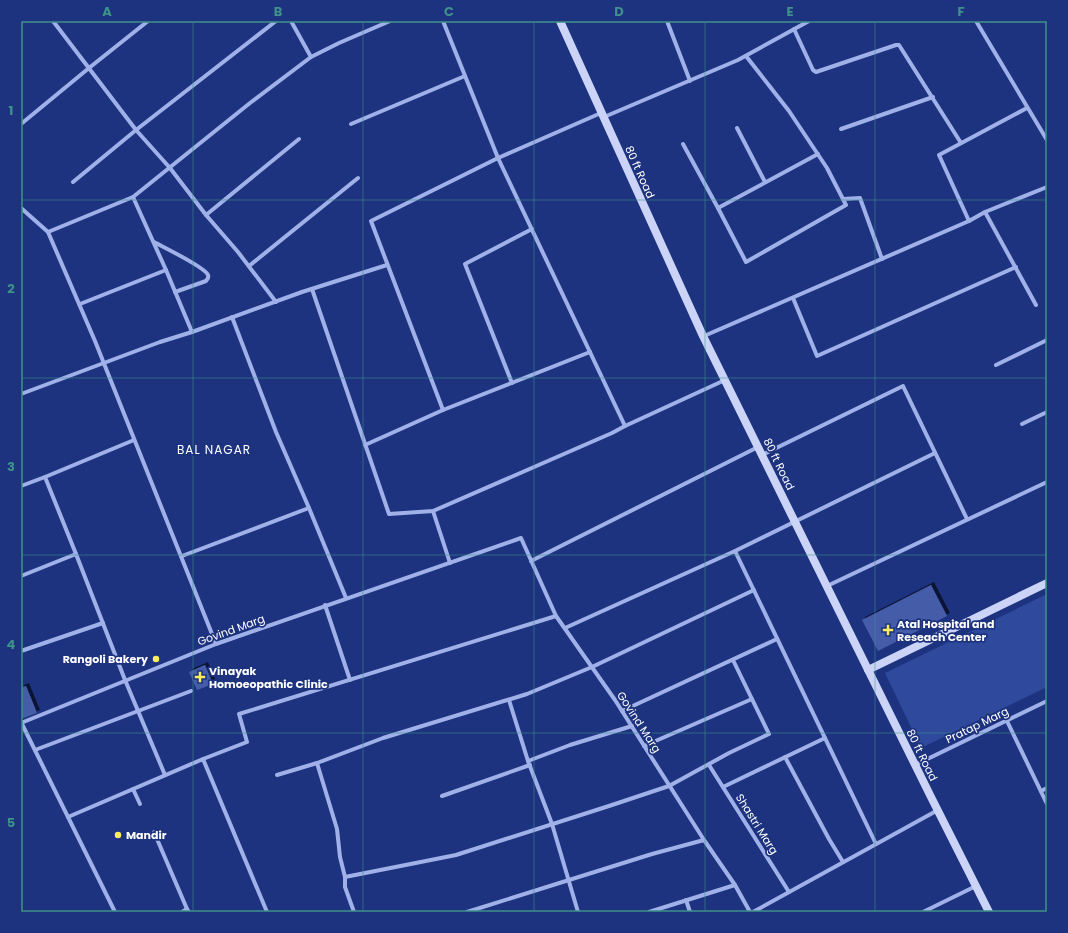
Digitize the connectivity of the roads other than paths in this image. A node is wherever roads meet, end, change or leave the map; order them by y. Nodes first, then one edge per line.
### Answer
1 (53, 21) edge
2 (148, 21) edge
3 (276, 21) edge
4 (290, 21) edge
5 (390, 21) edge
6 (443, 21) edge
7 (560, 21) edge
8 (667, 21) edge
9 (809, 21) edge
10 (976, 21) edge
11 (794, 30) junction
12 (746, 56) junction
13 (311, 57) junction
14 (89, 68) junction
15 (465, 76) junction
16 (690, 81) junction
17 (933, 97) junction
18 (1027, 108) junction
19 (602, 115) junction
20 (21, 124) edge
21 (352, 124) dead end
22 (737, 128) dead end
23 (841, 129) dead end
24 (136, 130) junction
25 (299, 139) dead end
26 (1047, 140) edge
27 (961, 143) junction
28 (682, 144) dead end
29 (818, 154) junction
30 (498, 158) junction
31 (170, 168) junction
32 (358, 178) dead end
33 (72, 182) dead end
34 (765, 182) junction
35 (1047, 187) edge
36 (134, 196) junction
37 (843, 199) junction
38 (21, 208) edge
39 (718, 208) junction
40 (984, 212) junction
41 (206, 215) junction
42 (969, 221) junction
43 (532, 229) junction
44 (48, 232) junction
45 (153, 242) junction
46 (882, 259) junction
47 (387, 265) junction
48 (249, 266) junction
49 (1016, 267) junction
50 (166, 270) junction
51 (312, 289) junction
52 (175, 292) junction
53 (793, 298) junction
54 (276, 302) junction
55 (80, 304) junction
56 (1036, 304) dead end
57 (232, 318) junction
58 (192, 332) junction
59 (703, 336) junction
60 (1047, 340) edge
61 (590, 352) junction
62 (103, 362) junction
63 (996, 365) dead end
64 (725, 380) junction
65 (512, 383) junction
66 (21, 394) edge
67 (443, 410) junction
68 (1047, 412) edge
69 (1022, 424) dead end
70 (625, 426) junction
71 (134, 440) junction
72 (365, 445) junction
73 (758, 447) junction
74 (935, 453) junction
75 (762, 455) junction
76 (45, 477) junction
77 (1047, 482) edge
78 (21, 486) edge
79 (309, 508) junction
80 (433, 511) junction
81 (967, 520) junction
82 (794, 522) junction
83 (735, 551) junction
84 (76, 554) junction
85 (182, 556) junction
86 (531, 561) junction
87 (450, 562) junction
88 (21, 576) edge
89 (1047, 583) edge
90 (827, 586) junction
91 (754, 590) junction
92 (346, 598) junction
93 (325, 605) junction
94 (556, 616) junction
95 (103, 623) junction
96 (565, 628) junction
97 (777, 639) junction
98 (216, 644) junction
99 (21, 651) edge
100 (733, 660) junction
101 (592, 667) junction
102 (868, 670) junction
103 (125, 680) junction
104 (350, 680) junction
105 (191, 691) dead end
106 (752, 699) junction
107 (509, 700) junction
108 (1047, 701) edge
109 (138, 711) junction
110 (622, 711) junction
111 (1008, 721) junction
112 (21, 722) edge
113 (632, 726) junction
114 (825, 738) junction
115 (644, 746) junction
116 (35, 750) junction
117 (785, 757) junction
118 (203, 759) junction
119 (317, 763) junction
120 (529, 763) junction
121 (709, 765) junction
122 (915, 765) junction
123 (165, 775) junction
124 (277, 775) dead end
125 (669, 786) junction
126 (723, 787) junction
127 (1047, 788) edge
128 (133, 789) junction
129 (1041, 791) junction
130 (442, 796) dead end
131 (140, 804) dead end
132 (1047, 804) edge
133 (938, 810) junction
134 (68, 817) junction
135 (552, 824) junction
136 (154, 832) dead end
137 (704, 840) junction
138 (876, 844) junction
139 (843, 862) junction
140 (345, 877) junction
141 (568, 880) junction
142 (735, 885) junction
143 (976, 886) junction
144 (789, 892) junction
145 (686, 900) junction
146 (188, 910) edge
147 (115, 912) edge
148 (182, 912) edge
149 (268, 912) edge
150 (354, 912) edge
151 (467, 912) edge
152 (578, 912) edge
153 (649, 912) edge
154 (690, 912) edge
155 (752, 912) edge
156 (923, 912) edge
157 (989, 912) edge

1 - 14 street
2 - 14 street
3 - 24 street
4 - 13 street
5 - 13 street
6 - 15 street
7 - 19 street, 80 ft Road
8 - 16 street
9 - 11 street
10 - 18 street
11 - 12 street
11 - 17 street
12 - 16 street
12 - 29 street
13 - 31 street
14 - 20 street
14 - 24 street
15 - 21 street
15 - 30 street
16 - 19 street
17 - 23 street
17 - 27 street
18 - 26 street
18 - 27 street
19 - 30 street
19 - 59 street, 80 ft Road
22 - 34 street
24 - 31 street
24 - 33 street
25 - 41 street
27 - 42 street
28 - 39 street
29 - 34 street
29 - 37 street
30 - 43 street
30 - 47 street
31 - 36 street
31 - 41 street
32 - 48 street
34 - 39 street
35 - 40 street
36 - 44 street
36 - 45 street
37 - 39 street
37 - 46 street
38 - 44 street
40 - 42 street
40 - 49 street
41 - 48 street
42 - 46 street
43 - 61 street
43 - 65 street
44 - 55 street
45 - 50 street
45 - 52 street
46 - 53 street
47 - 51 street
47 - 67 street
48 - 54 street
49 - 53 street
49 - 56 street
50 - 52 street
50 - 55 street
51 - 54 street
51 - 72 street
52 - 58 street
53 - 59 street
54 - 57 street
55 - 62 street
57 - 58 street
57 - 79 street
58 - 62 street
59 - 64 street, 80 ft Road
60 - 63 street
61 - 65 street
61 - 70 street
62 - 66 street
62 - 71 street
64 - 70 street
64 - 73 street, 80 ft Road
65 - 67 street
67 - 72 street
68 - 69 street
70 - 80 street
71 - 76 street
71 - 85 street
72 - 80 street
73 - 75 street, 80 ft Road
73 - 86 street
74 - 75 street
74 - 81 street
74 - 82 street
75 - 82 street, 80 ft Road
76 - 78 street
76 - 84 street
77 - 81 street
79 - 85 street
79 - 92 street
80 - 87 street
81 - 90 street
82 - 83 street
82 - 90 street, 80 ft Road
83 - 91 street
83 - 96 street
84 - 88 street
84 - 95 street
85 - 98 street
86 - 87 street, Govind Marg
86 - 94 street, Govind Marg
87 - 92 street, Govind Marg
89 - 102 street
90 - 102 street, 80 ft Road
91 - 97 street
91 - 101 street
92 - 93 street, Govind Marg
93 - 98 street, Govind Marg
93 - 104 street
94 - 96 street, Govind Marg
94 - 104 street
95 - 99 street
95 - 103 street
96 - 101 street, Govind Marg
97 - 100 street
97 - 114 street
98 - 103 street, Govind Marg
100 - 106 street
100 - 110 street
101 - 107 street
101 - 110 street, Govind Marg
102 - 122 street, 80 ft Road
103 - 109 street
103 - 112 street, Govind Marg
104 - 118 street
105 - 109 street
106 - 115 street
106 - 121 street
107 - 119 street
107 - 120 street
108 - 111 street, Pratap Marg
109 - 116 street
109 - 123 street
110 - 113 street, Govind Marg
111 - 122 street, Pratap Marg
111 - 129 street
112 - 116 street
113 - 115 street, Govind Marg
113 - 120 street
114 - 117 street
114 - 138 street
115 - 125 street, Govind Marg
116 - 134 street
117 - 126 street
117 - 139 street
118 - 123 street
118 - 149 street
119 - 124 street
119 - 140 street
120 - 130 street
120 - 135 street
121 - 125 street
121 - 126 street, Shastri Marg
122 - 133 street, 80 ft Road
123 - 128 street
125 - 135 street
125 - 137 street, Govind Marg
126 - 144 street, Shastri Marg
127 - 129 street
128 - 131 street
128 - 134 street
129 - 132 street
133 - 138 street
133 - 143 street, 80 ft Road
134 - 147 street
135 - 140 street
135 - 141 street
136 - 146 street
137 - 141 street
137 - 142 street, Govind Marg
138 - 139 street
139 - 144 street
140 - 150 street
141 - 151 street
141 - 152 street
142 - 145 street
142 - 155 street, Govind Marg
143 - 156 street
143 - 157 street, 80 ft Road
144 - 155 street
145 - 153 street
145 - 154 street
146 - 148 street

